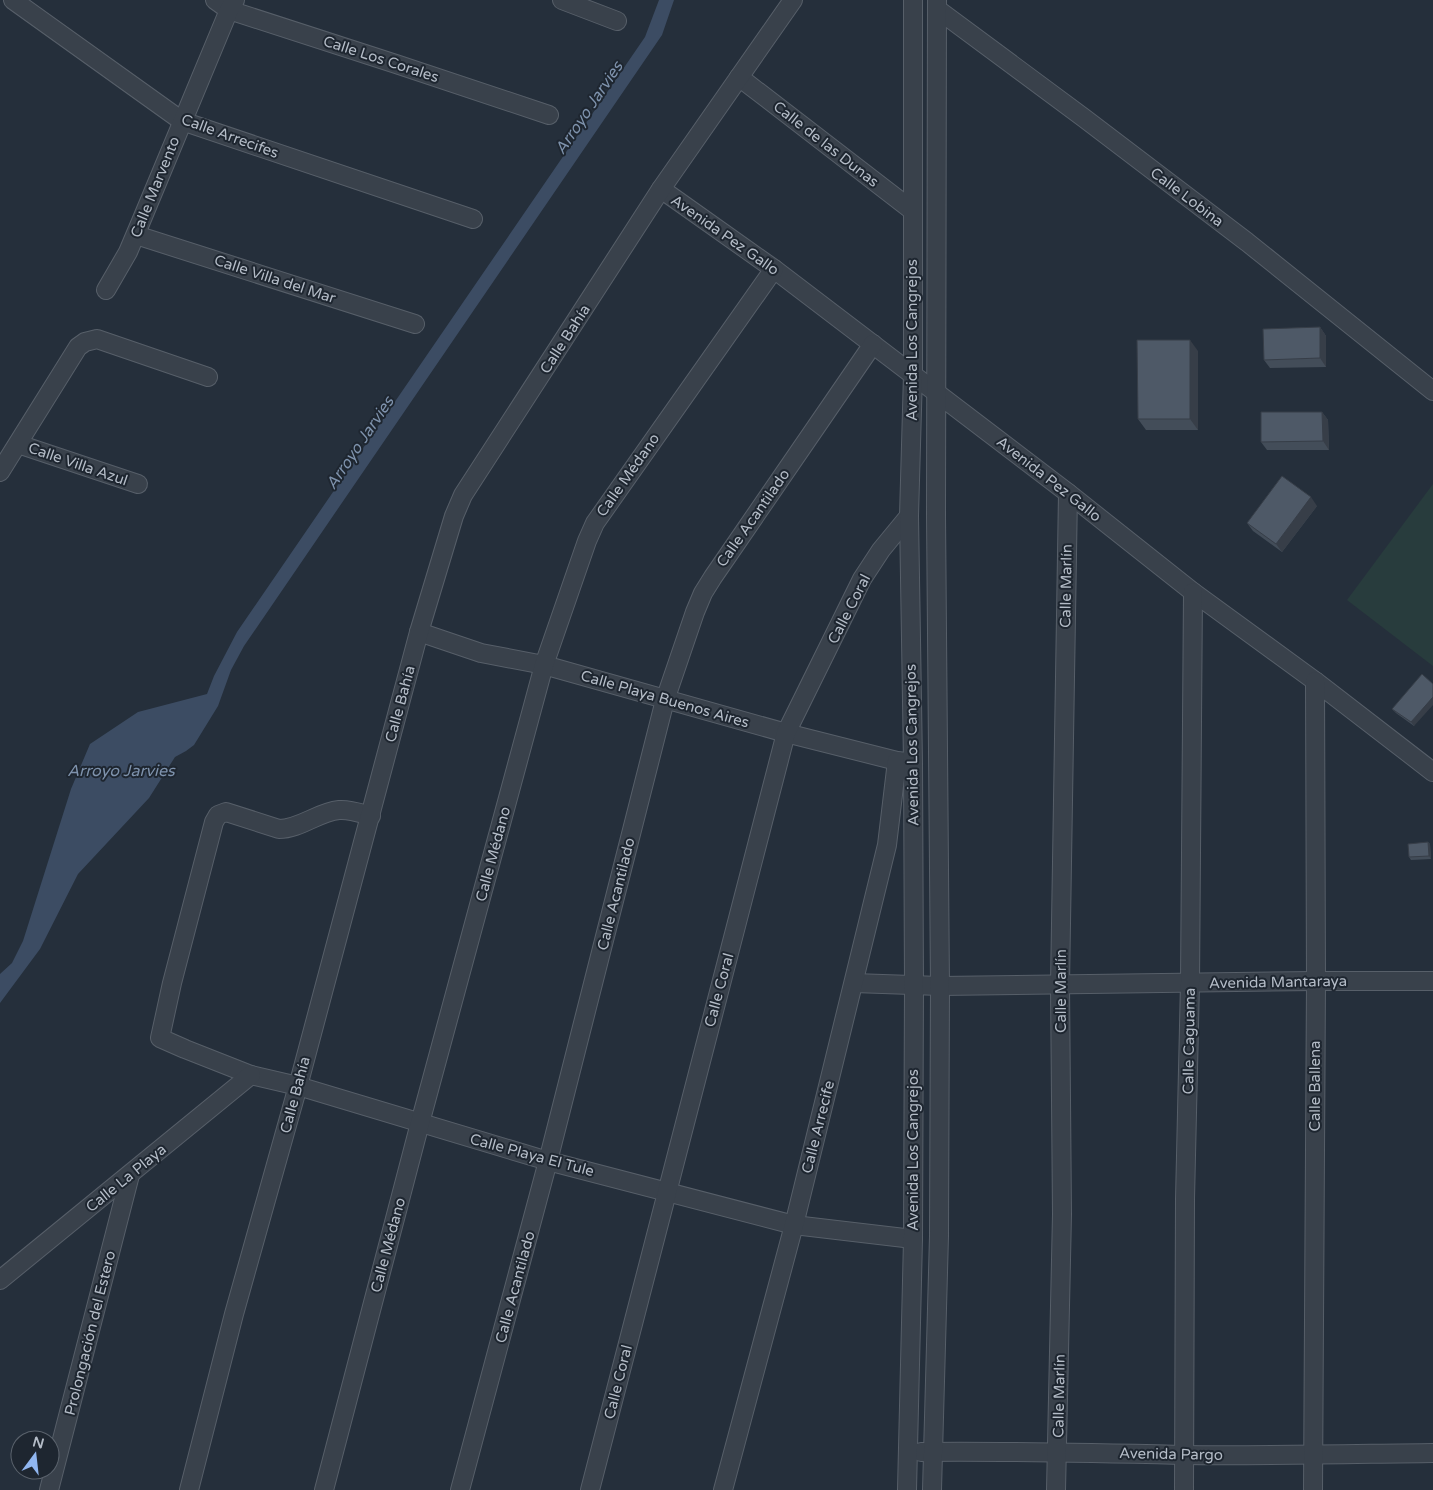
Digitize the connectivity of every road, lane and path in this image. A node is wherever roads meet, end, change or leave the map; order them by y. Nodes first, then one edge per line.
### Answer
1 (14, 0) edge
2 (562, 0) edge
3 (793, 0) edge
4 (913, 0) edge
5 (226, 3) edge
6 (937, 4) edge
7 (616, 21) dead end
8 (740, 77) junction
9 (549, 115) dead end
10 (182, 121) junction
11 (661, 189) junction
12 (913, 211) junction
13 (472, 219) dead end
14 (136, 235) junction
15 (774, 269) junction
16 (106, 290) dead end
17 (415, 324) dead end
18 (873, 344) junction
19 (913, 374) junction
20 (208, 377) dead end
21 (1433, 391) edge
22 (937, 393) junction
23 (18, 444) junction
24 (0, 472) edge
25 (138, 484) dead end
26 (1068, 493) junction
27 (909, 516) junction
28 (1193, 592) junction
29 (419, 632) junction
30 (544, 665) junction
31 (1314, 681) junction
32 (665, 700) junction
33 (786, 733) junction
34 (905, 762) junction
35 (1433, 772) edge
36 (370, 816) junction
37 (1316, 981) junction
38 (1433, 981) edge
39 (854, 983) junction
40 (1190, 983) junction
41 (1060, 985) junction
42 (914, 986) junction
43 (940, 986) junction
44 (252, 1075) junction
45 (298, 1086) junction
46 (420, 1123) junction
47 (548, 1161) junction
48 (130, 1175) junction
49 (667, 1191) junction
50 (794, 1225) junction
51 (913, 1240) junction
52 (0, 1280) edge
53 (908, 1452) junction
54 (933, 1452) junction
55 (1058, 1452) junction
56 (1433, 1453) edge
57 (1184, 1455) junction
58 (1314, 1455) junction
59 (49, 1490) edge
60 (189, 1490) edge
61 (324, 1490) edge
62 (460, 1490) edge
63 (590, 1490) edge
64 (723, 1490) edge
65 (907, 1490) edge
66 (932, 1490) edge
67 (1056, 1490) edge
68 (1184, 1490) edge
69 (1313, 1490) edge

1 - 10 street, Calle Arrecifes
2 - 7 street
3 - 8 street, Calle Bahía
4 - 12 street, Avenida Los Cangrejos
5 - 9 street, Calle Los Corales
5 - 10 street, Calle Marvento
6 - 21 street, Calle Lobina
6 - 22 street, Avenida Los Cangrejos
8 - 11 street, Calle Bahía
8 - 12 street, Calle de las Dunas
10 - 13 street, Calle Arrecifes
10 - 14 street, Calle Marvento
11 - 15 street, Avenida Pez Gallo
11 - 29 street, Calle Bahía
12 - 19 street, Avenida Los Cangrejos
14 - 16 street, Calle Marvento
14 - 17 street, Calle Villa del Mar
15 - 18 street, Avenida Pez Gallo
15 - 30 street, Calle Médano
18 - 19 street, Avenida Pez Gallo
18 - 32 street, Calle Acantilado
19 - 22 street, Avenida Pez Gallo
19 - 27 street, Avenida Los Cangrejos
20 - 23 street
22 - 26 street, Avenida Pez Gallo
22 - 43 street, Avenida Los Cangrejos
23 - 24 street
23 - 25 street, Calle Villa Azul
26 - 28 street, Avenida Pez Gallo
26 - 41 street, Calle Marlín
27 - 33 street, Calle Coral
27 - 34 street, Avenida Los Cangrejos
28 - 31 street, Avenida Pez Gallo
28 - 40 street, Calle Caguama
29 - 30 street, Calle Playa Buenos Aires
29 - 36 street, Calle Bahía
30 - 32 street, Calle Playa Buenos Aires
30 - 46 street, Calle Médano
31 - 35 street, Avenida Pez Gallo
31 - 37 street, Calle Ballena
32 - 33 street, Calle Playa Buenos Aires
32 - 47 street, Calle Acantilado
33 - 34 street, Calle Playa Buenos Aires
33 - 49 street, Calle Coral
34 - 39 street, Calle Arrecife
34 - 42 street, Avenida Los Cangrejos
36 - 44 street, Calle Playa El Tule
36 - 45 street, Calle Bahía
37 - 38 street, Avenida Mantaraya
37 - 40 street, Avenida Mantaraya
37 - 58 street, Calle Ballena
39 - 42 street, Avenida Mantaraya
39 - 50 street, Calle Arrecife
40 - 41 street, Avenida Mantaraya
40 - 57 street, Calle Caguama
41 - 43 street, Avenida Mantaraya
41 - 55 street, Calle Marlín
42 - 43 street, Avenida Mantaraya
42 - 51 street, Avenida Los Cangrejos
43 - 54 street, Avenida Los Cangrejos
44 - 45 street, Calle Playa El Tule
44 - 48 street, Calle La Playa
45 - 46 street, Calle Playa El Tule
45 - 60 street, Calle Bahía
46 - 47 street, Calle Playa El Tule
46 - 61 street, Calle Médano
47 - 49 street, Calle Playa El Tule
47 - 62 street, Calle Acantilado
48 - 52 street, Calle La Playa
48 - 59 street, Prolongación del Estero
49 - 50 street, Calle Playa El Tule
49 - 63 street, Calle Coral
50 - 51 street, Calle Playa El Tule
50 - 64 street, Calle Arrecife
51 - 53 street, Avenida Los Cangrejos
53 - 54 street, Avenida Pargo
53 - 65 street, Avenida Los Cangrejos
54 - 55 street, Avenida Pargo
54 - 66 street, Avenida Los Cangrejos
55 - 57 street, Avenida Pargo
55 - 67 street, Calle Marlín
56 - 58 street, Avenida Pargo
57 - 58 street, Avenida Pargo
57 - 68 street, Calle Caguama
58 - 69 street, Calle Ballena

